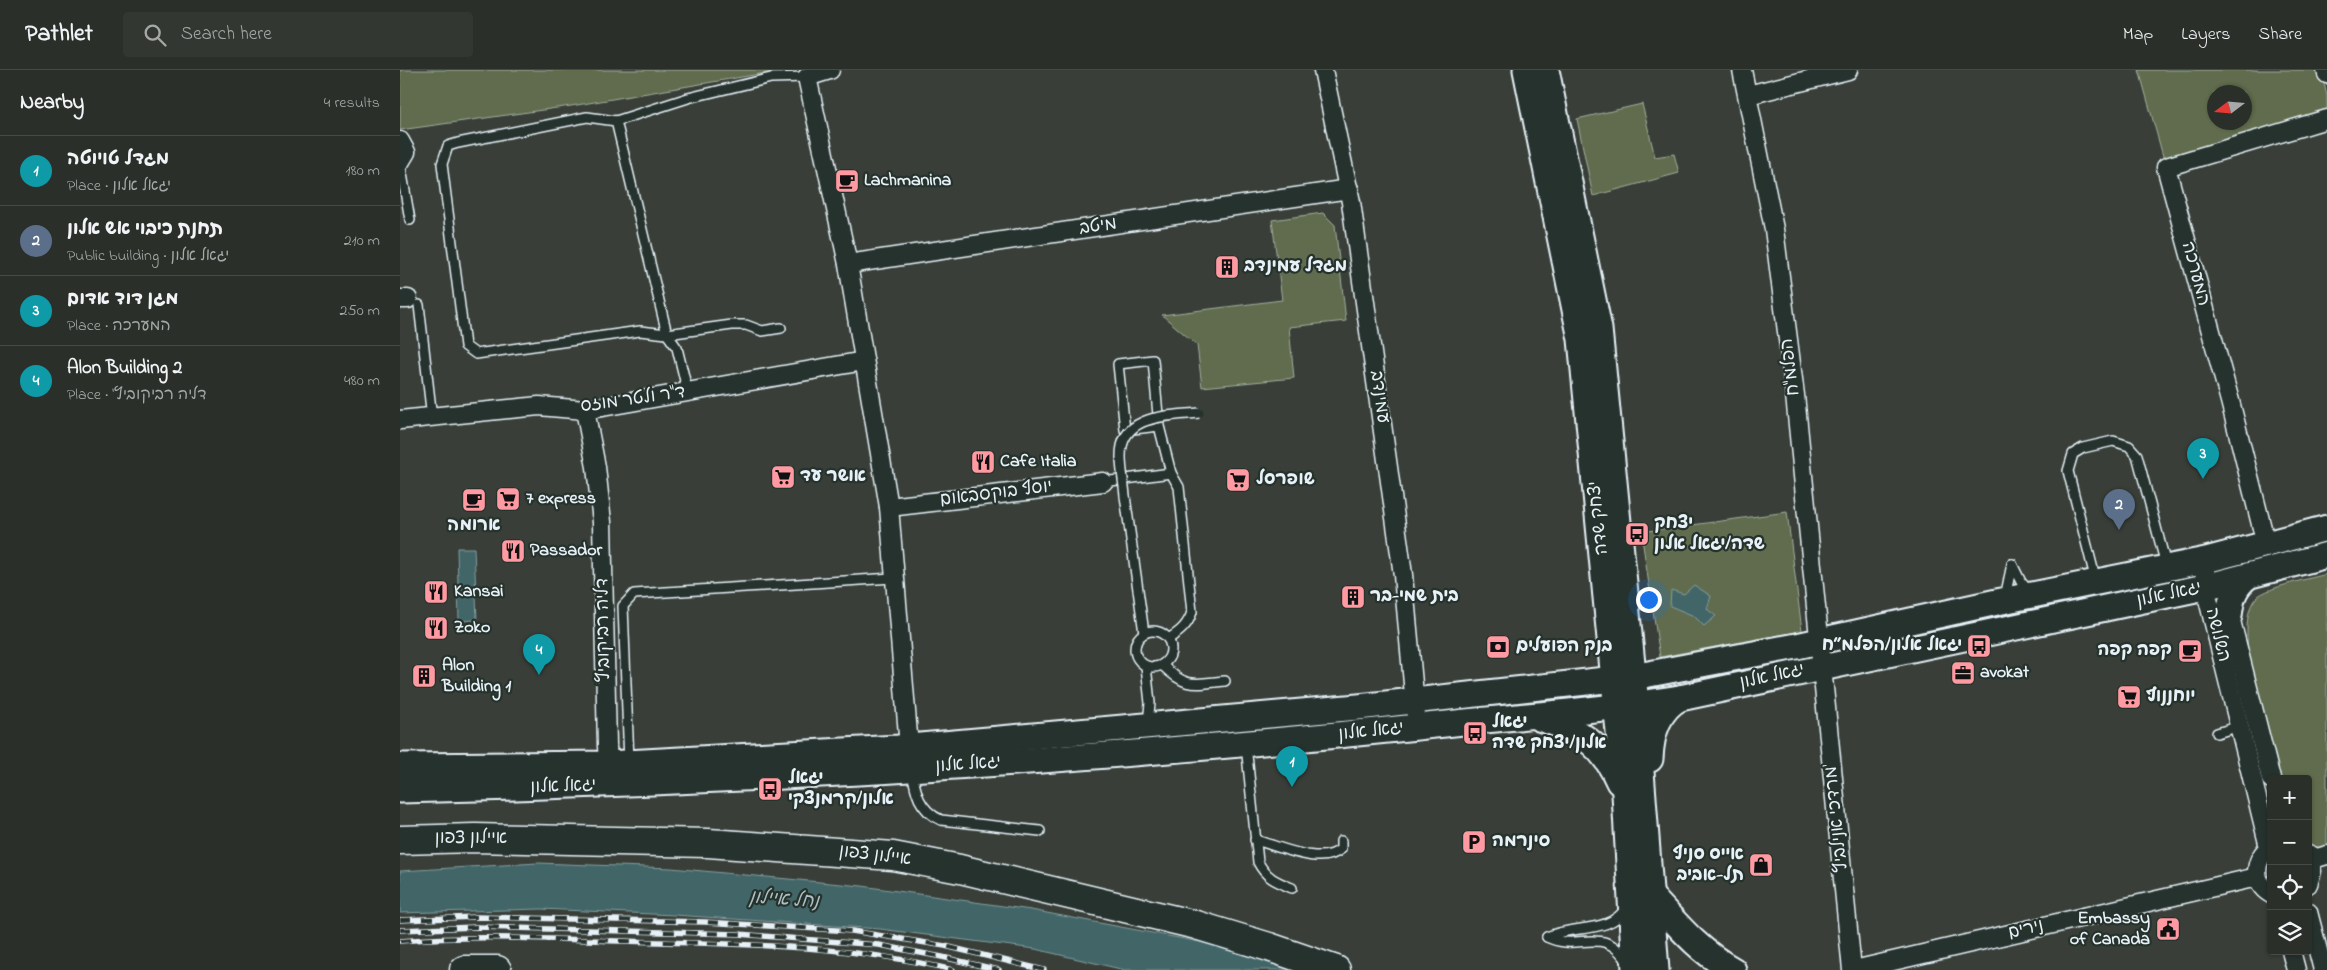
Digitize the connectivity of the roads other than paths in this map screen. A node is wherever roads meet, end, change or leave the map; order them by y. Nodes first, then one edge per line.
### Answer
1 (830, 70) edge
2 (1323, 70) edge
3 (1526, 70) edge
4 (1546, 70) edge
5 (1742, 70) edge
6 (1848, 70) edge
7 (2326, 70) edge
8 (2327, 74) edge
9 (807, 77) junction
10 (1748, 95) junction
11 (2327, 118) edge
12 (616, 120) junction
13 (400, 142) edge
14 (400, 162) edge
15 (1349, 189) junction
16 (410, 220) dead end
17 (848, 264) junction
18 (409, 301) edge
19 (781, 328) dead end
20 (667, 334) junction
21 (864, 361) junction
22 (688, 393) junction
23 (585, 410) junction
24 (1199, 413) dead end
25 (432, 418) junction
26 (400, 420) edge
27 (1159, 426) junction
28 (1171, 473) junction
29 (1102, 482) joint
30 (889, 506) junction
31 (2327, 528) edge
32 (2266, 544) junction
33 (2327, 554) edge
34 (2206, 560) junction
35 (2166, 568) junction
36 (2248, 576) junction
37 (893, 578) junction
38 (2096, 583) junction
39 (2214, 585) junction
40 (2033, 596) junction
41 (1996, 602) junction
42 (2229, 616) junction
43 (1144, 633) junction
44 (1168, 639) junction
45 (1819, 642) junction
46 (1162, 665) junction
47 (1146, 666) junction
48 (1822, 666) junction
49 (1624, 677) junction
50 (1225, 681) dead end
51 (1680, 698) junction
52 (1416, 701) junction
53 (1627, 706) junction
54 (1532, 716) junction
55 (1418, 726) junction
56 (2240, 726) junction
57 (1148, 727) junction
58 (2216, 733) dead end
59 (1246, 744) junction
60 (910, 758) junction
61 (400, 766) edge
62 (620, 770) junction
63 (2270, 775) edge
64 (400, 790) edge
65 (1625, 794) junction
66 (1646, 824) junction
67 (1040, 831) dead end
68 (2267, 834) edge
69 (400, 840) edge
70 (1255, 840) junction
71 (1341, 841) dead end
72 (2267, 850) edge
73 (2327, 855) edge
74 (2312, 857) edge
75 (2327, 867) edge
76 (2257, 877) junction
77 (2312, 880) edge
78 (1292, 888) dead end
79 (2267, 891) edge
80 (1641, 896) junction
81 (2312, 927) edge
82 (2292, 955) edge
83 (464, 970) edge
84 (497, 970) edge
85 (1336, 970) edge
86 (1631, 970) edge
87 (1636, 970) edge
88 (1656, 970) edge
89 (1733, 970) edge
90 (1853, 970) edge
91 (2296, 970) edge
92 (2323, 970) edge

1 - 9 street
2 - 15 street, עמינדב
3 - 49 street, יצחק שדה
4 - 49 street, יצחק שדה
5 - 10 street, הפלמ"ח
6 - 10 street
7 - 8 street
9 - 12 lane
9 - 17 street
10 - 45 street, הפלמ"ח
11 - 32 street, המערכה
12 - 20 lane
12 - 20 lane
13 - 14 street
14 - 16 lane
15 - 17 street, מיטב
15 - 52 street, עמינדב
17 - 21 street
18 - 25 lane
19 - 20 lane
20 - 22 lane
21 - 22 street, ד"ר ולטר מוזס
21 - 30 street
22 - 23 street, ד"ר ולטר מוזס
23 - 25 street, ד"ר ולטר מוזס
23 - 62 street, 'דליה רביקוביץ
24 - 43 lane, bridge
25 - 26 street, ד"ר ולטר מוזס
27 - 27 lane
27 - 28 lane
28 - 29 lane
28 - 44 lane
29 - 30 street, יוסף בוקסבאום
30 - 37 street
31 - 32 street, יגאל אלון
32 - 34 street, יגאל אלון
33 - 36 street, יגאל אלון
34 - 35 street, יגאל אלון
34 - 39 street, השלושה
35 - 38 street, יגאל אלון
35 - 38 lane
36 - 39 street, יגאל אלון
36 - 42 street
37 - 60 street
37 - 62 lane
38 - 40 street, יגאל אלון
39 - 42 street, השלושה
39 - 48 street, יגאל אלון
39 - 56 street, השלושה
40 - 41 street, יגאל אלון
40 - 41 lane
41 - 45 street, יגאל אלון
42 - 63 street, השלושה
43 - 44 lane
43 - 47 lane
44 - 46 lane
45 - 48 street, הפלמ"ח
45 - 49 street, יגאל אלון
46 - 47 lane
46 - 50 lane
47 - 57 lane
48 - 51 street, יגאל אלון
48 - 90 street, מרדכי אנילביץ'
49 - 52 street, יגאל אלון
49 - 53 street, יצחק שדה
51 - 53 street, יגאל אלון
51 - 66 street
52 - 55 street, עמינדב
52 - 57 street, יגאל אלון
53 - 54 street, יגאל אלון
53 - 65 street, יצחק שדה
53 - 66 street, יצחק שדה
54 - 55 street, יגאל אלון
54 - 65 street
55 - 59 street, יגאל אלון
56 - 58 lane
56 - 68 street, השלושה
57 - 60 street, יגאל אלון
59 - 60 street, יגאל אלון
59 - 70 lane
60 - 62 street, יגאל אלון
60 - 67 lane
61 - 62 street, יגאל אלון
62 - 64 street, יגאל אלון
65 - 80 street, יצחק שדה
66 - 80 street, יצחק שדה
69 - 85 highway, איילון צפון
70 - 71 lane
70 - 78 lane
72 - 76 street
73 - 74 street
75 - 77 street
76 - 79 street
76 - 90 street, נירים
80 - 86 lane
80 - 87 street, יצחק שדה
80 - 88 street, יצחק שדה
80 - 89 street
81 - 92 street
82 - 91 street
83 - 84 highway

